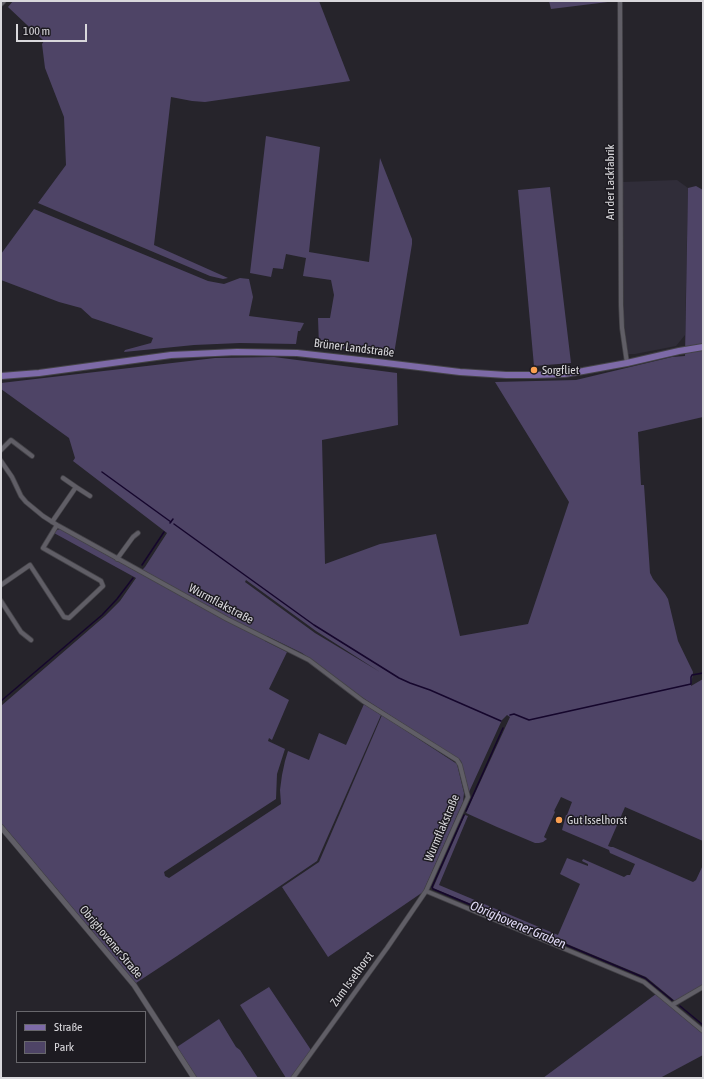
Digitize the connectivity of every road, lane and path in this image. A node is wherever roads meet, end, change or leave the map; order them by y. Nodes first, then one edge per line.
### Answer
1 (3, 1) edge
2 (620, 1) edge
3 (1, 4) edge
4 (703, 347) edge
5 (627, 363) junction
6 (1, 376) edge
7 (1, 450) edge
8 (32, 456) dead end
9 (1, 461) edge
10 (63, 478) dead end
11 (76, 486) junction
12 (90, 496) dead end
13 (52, 522) junction
14 (57, 525) junction
15 (138, 533) dead end
16 (117, 559) junction
17 (1, 585) edge
18 (1, 601) edge
19 (31, 640) dead end
20 (1, 827) edge
21 (426, 891) junction
22 (703, 987) edge
23 (672, 1005) junction
24 (703, 1031) edge
25 (194, 1078) edge
26 (293, 1078) edge

1 - 3 main road
2 - 5 street, An der Lackfabrik
4 - 5 main road, Brüner Landstraße
5 - 6 main road, Brüner Landstraße
7 - 8 street
9 - 13 street, Wurmflakstraße
10 - 11 street
11 - 12 street
11 - 13 street
13 - 14 street, Wurmflakstraße
14 - 16 street, Wurmflakstraße
14 - 17 street
15 - 16 street
16 - 21 street, Wurmflakstraße
18 - 19 street
20 - 25 street, Obrighovener Straße
21 - 23 street
21 - 26 street, Zum Isselhorst
22 - 23 street
23 - 24 street

